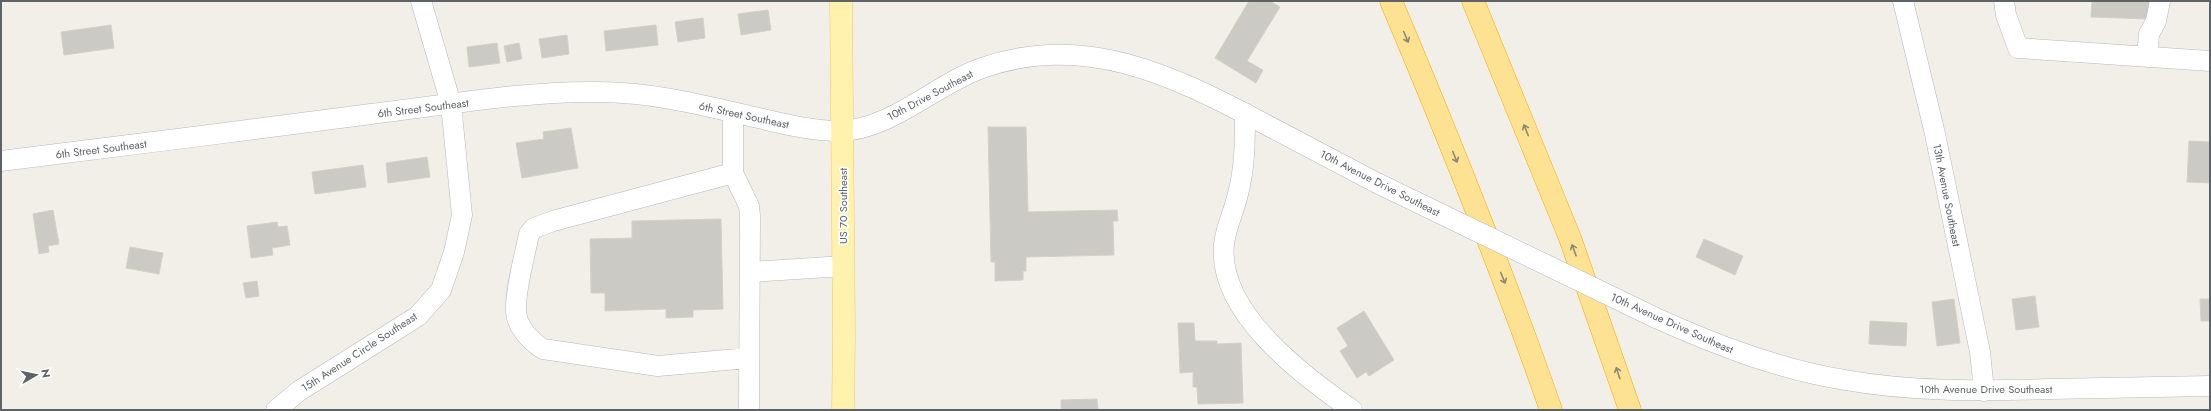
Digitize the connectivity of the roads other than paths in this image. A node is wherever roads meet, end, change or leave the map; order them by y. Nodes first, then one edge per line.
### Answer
1 (421, 1) edge
2 (841, 1) edge
3 (1391, 1) edge
4 (1473, 1) edge
5 (1903, 1) edge
6 (2004, 1) edge
7 (2160, 1) edge
8 (2147, 56) junction
9 (2210, 61) edge
10 (451, 104) junction
11 (733, 112) junction
12 (1245, 113) junction
13 (843, 131) junction
14 (1, 161) edge
15 (733, 173) junction
16 (844, 266) junction
17 (750, 272) junction
18 (749, 358) junction
19 (2210, 386) edge
20 (1984, 391) junction
21 (276, 410) edge
22 (749, 410) edge
23 (843, 410) edge
24 (1352, 410) edge
25 (1551, 410) edge
26 (1630, 410) edge

1 - 10 street, 15th Avenue Circle Southeast
2 - 13 main road, US 70 Southeast
3 -> 25 highway
26 -> 4 highway
5 - 20 street, 13th Avenue Southeast
6 - 8 street
7 - 8 street
8 - 9 street
10 - 11 street, 6th Street Southeast
10 - 14 street, 6th Street Southeast
10 - 21 street, 15th Avenue Circle Southeast
11 - 13 street, 6th Street Southeast
11 - 15 street
12 - 13 street, 10th Drive Southeast
12 - 20 street, 10th Avenue Drive Southeast, bridge
12 - 24 street
13 - 16 main road, US 70 Southeast
15 - 17 street
15 - 18 street
16 - 17 street
16 - 23 main road, US 70 Southeast
17 - 18 street
18 - 22 street
19 - 20 street, 10th Avenue Drive Southeast

